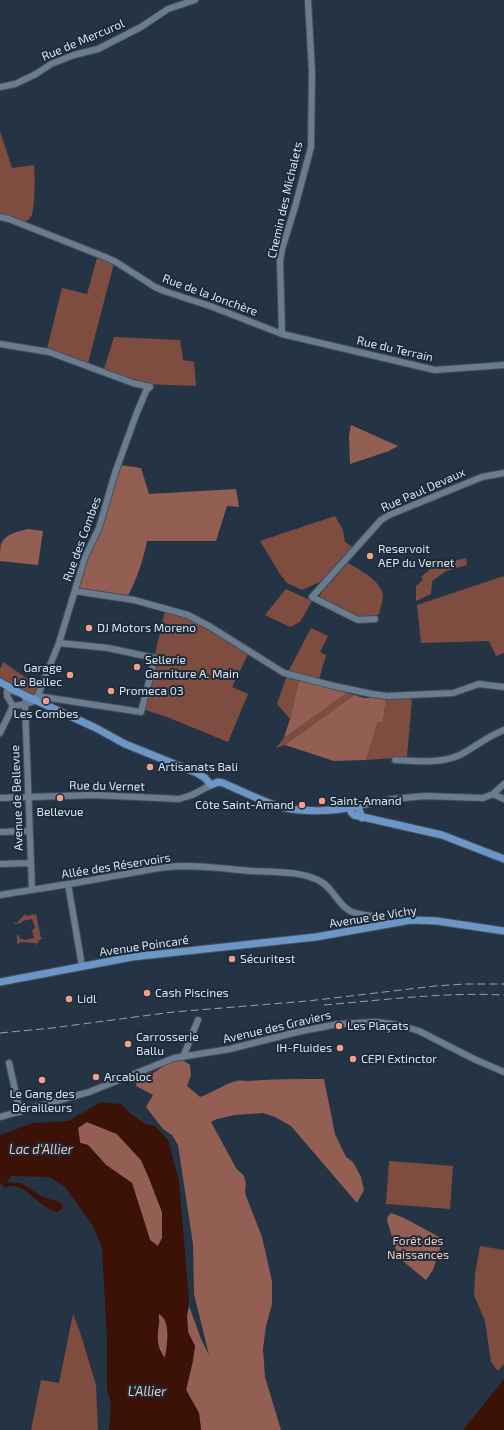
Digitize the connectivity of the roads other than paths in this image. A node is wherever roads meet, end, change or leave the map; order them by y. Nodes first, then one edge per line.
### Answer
1 (195, 0) edge
2 (308, 0) edge
3 (0, 87) edge
4 (0, 217) edge
5 (282, 334) junction
6 (0, 344) edge
7 (504, 365) edge
8 (504, 474) edge
9 (75, 591) junction
10 (375, 619) dead end
11 (59, 643) junction
12 (0, 682) edge
13 (504, 686) edge
14 (0, 687) edge
15 (7, 694) junction
16 (0, 699) edge
17 (30, 700) junction
18 (13, 706) junction
19 (504, 730) edge
20 (0, 733) edge
21 (395, 760) dead end
22 (504, 784) edge
23 (211, 785) junction
24 (493, 794) junction
25 (0, 798) edge
26 (28, 798) junction
27 (504, 799) edge
28 (358, 806) junction
29 (350, 808) junction
30 (362, 818) junction
31 (29, 831) junction
32 (0, 832) edge
33 (504, 859) edge
34 (31, 863) junction
35 (0, 864) edge
36 (68, 884) junction
37 (32, 890) junction
38 (0, 895) edge
39 (382, 925) junction
40 (504, 931) edge
41 (293, 940) joint
42 (82, 966) junction
43 (0, 982) edge
44 (198, 1020) dead end
45 (183, 1056) junction
46 (9, 1063) dead end
47 (504, 1071) edge
48 (20, 1112) junction
49 (0, 1117) edge

1 - 3 street, Rue de Mercurol
2 - 5 street, Chemin des Michalets
4 - 5 street, Rue de la Jonchère
5 - 7 street, Rue du Terrain
6 - 9 street, Rue des Combes
8 - 10 street, Rue Paul Devaux
9 - 11 street, Rue des Combes
9 - 13 street
11 - 17 street, Rue des Combes
11 - 17 street
12 - 17 main road
14 - 15 main road
15 - 16 street
15 - 17 main road
15 - 18 street
17 - 18 street
17 - 23 main road
17 - 26 street, Avenue de Bellevue
18 - 20 street
19 - 21 street
22 - 24 street
23 - 26 street, Rue du Vernet
23 - 29 main road
24 - 27 street
24 - 28 street
25 - 26 street, Rue du Vernet
26 - 31 street, Avenue de Bellevue
28 - 29 main road
28 - 30 main road
29 - 30 main road
30 - 33 main road
31 - 32 street
31 - 34 street, Avenue de Bellevue
34 - 35 street
34 - 37 street, Avenue de Bellevue
36 - 37 street, Allée des Réservoirs
36 - 39 street, Allée des Réservoirs
36 - 42 street
37 - 38 street, Allée des Réservoirs
39 - 40 main road, Avenue de Vichy
39 - 41 main road, Avenue de Vichy
41 - 42 main road, Avenue Poincaré
42 - 43 main road, Avenue Poincaré
44 - 45 street
45 - 47 street, Avenue des Graviers
45 - 48 street, Avenue des Graviers
46 - 48 street
48 - 49 street, Avenue des Graviers

